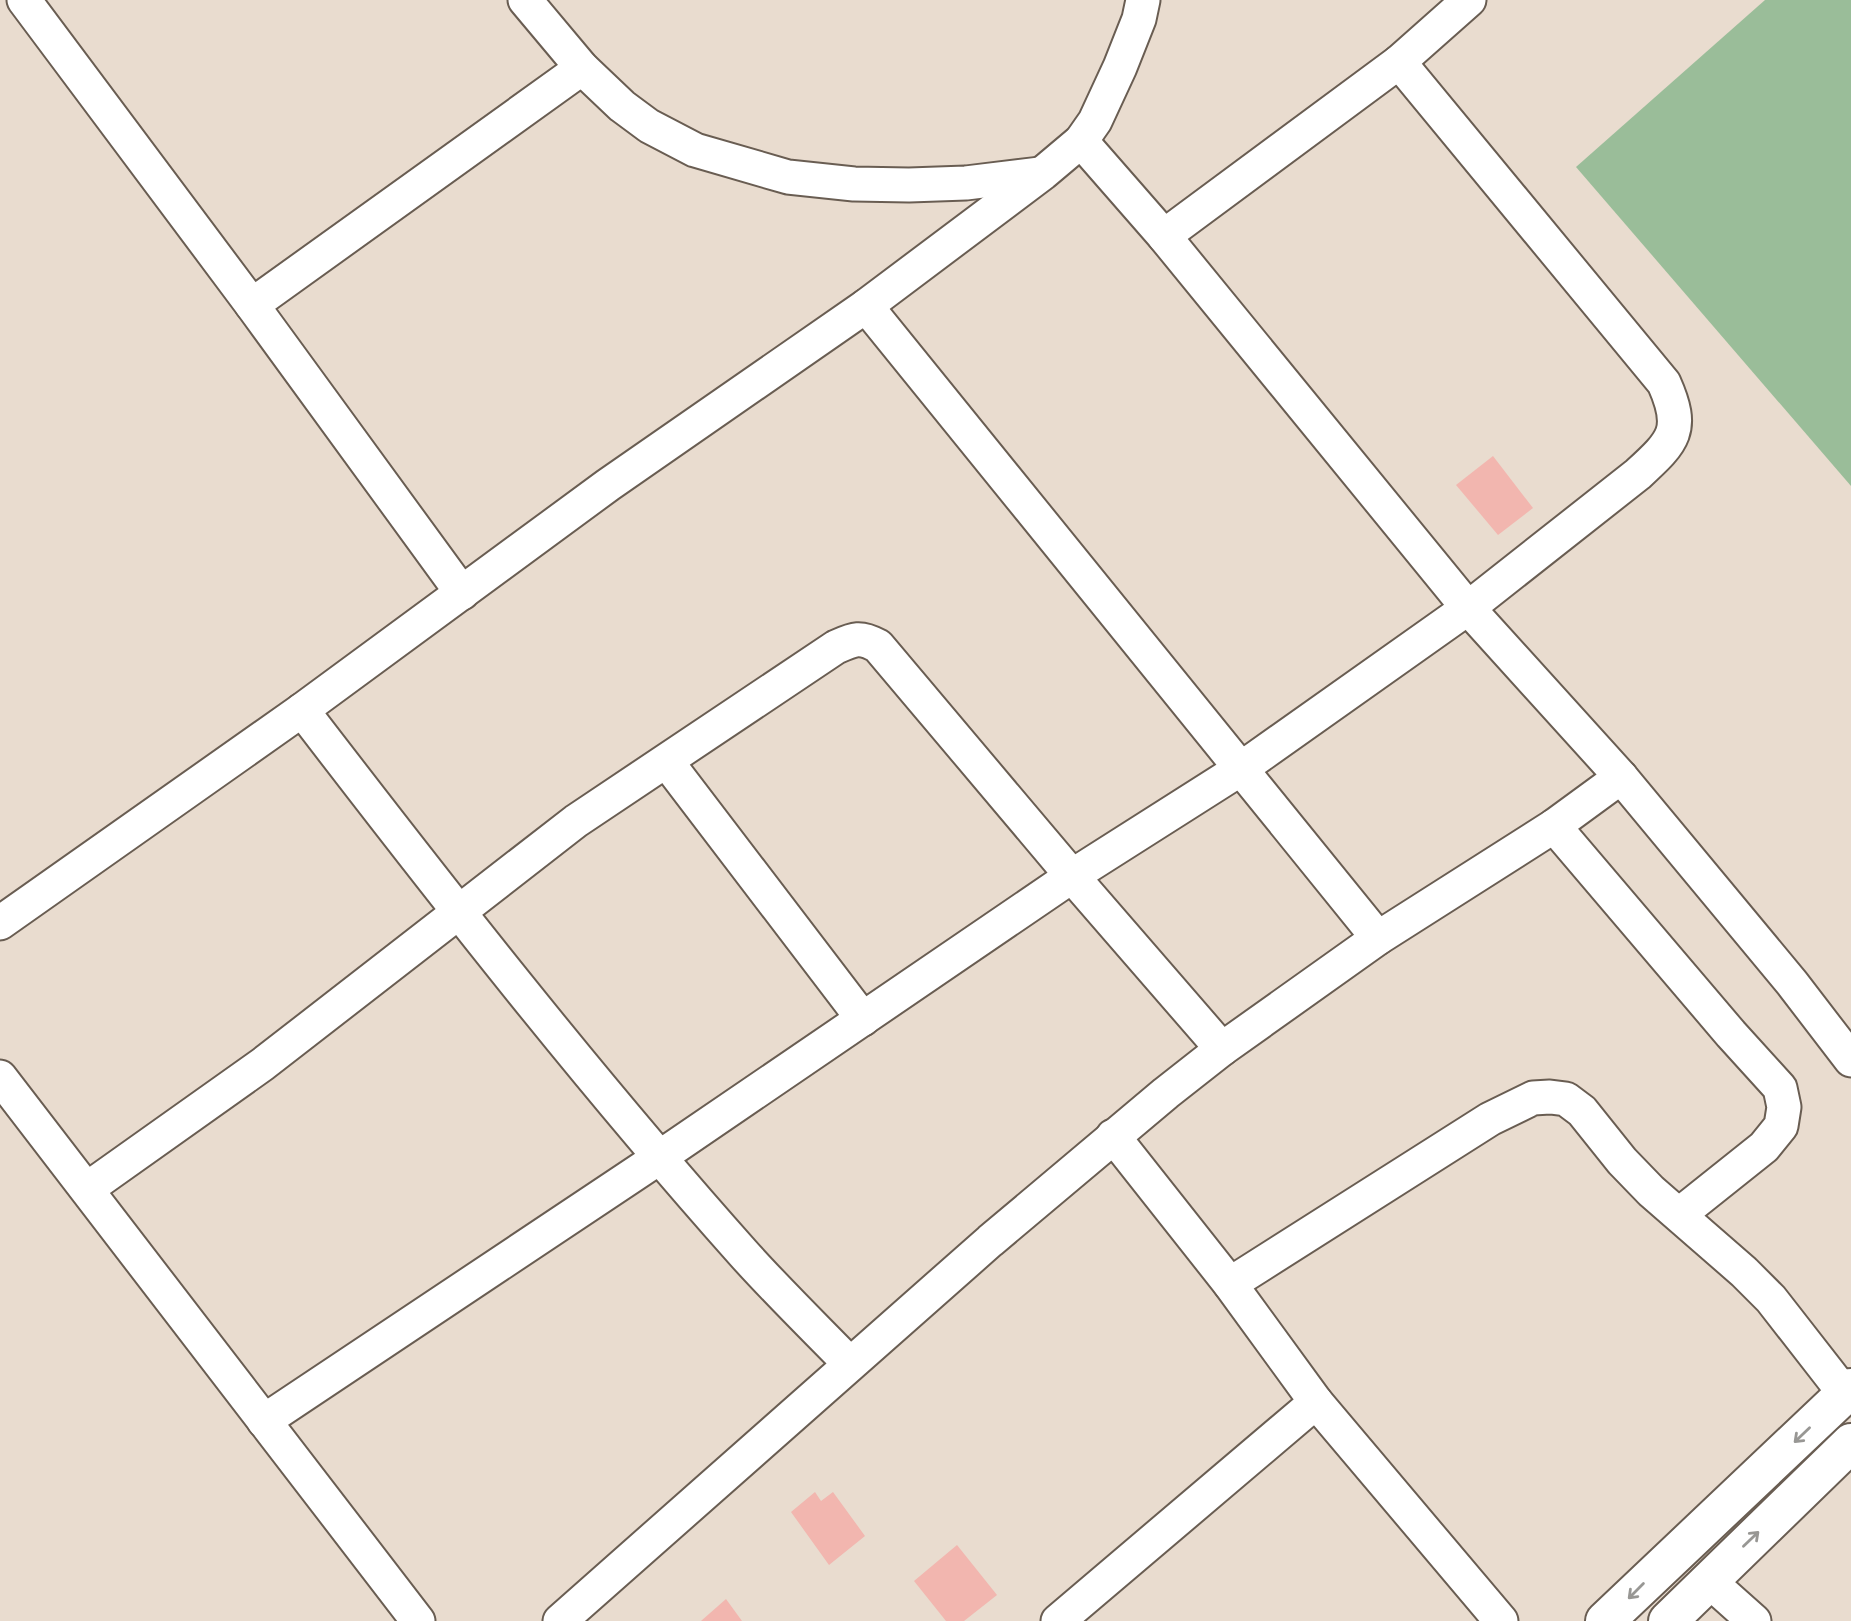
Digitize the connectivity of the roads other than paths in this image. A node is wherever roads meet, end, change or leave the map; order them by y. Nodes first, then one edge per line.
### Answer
1 (24, 0) edge
2 (525, 0) edge
3 (1143, 0) edge
4 (1469, 0) edge
5 (1399, 62) junction
6 (582, 68) junction
7 (1081, 141) junction
8 (1043, 173) junction
9 (1164, 236) junction
10 (252, 305) junction
11 (866, 306) junction
12 (462, 593) junction
13 (1468, 608) junction
14 (302, 710) junction
15 (667, 762) junction
16 (1242, 768) junction
17 (1621, 777) junction
18 (1554, 826) junction
19 (1072, 876) junction
20 (457, 912) junction
21 (0, 923) edge
22 (1378, 938) junction
23 (863, 1019) junction
24 (1222, 1049) junction
25 (1851, 1060) edge
26 (0, 1077) edge
27 (1113, 1136) junction
28 (660, 1157) junction
29 (87, 1189) junction
30 (1680, 1214) junction
31 (1230, 1284) junction
32 (850, 1364) junction
33 (1848, 1391) edge
34 (1316, 1402) junction
35 (264, 1421) junction
36 (1851, 1443) edge
37 (1708, 1580) junction
38 (418, 1621) edge
39 (560, 1621) edge
40 (1058, 1621) edge
41 (1501, 1621) edge
42 (1605, 1621) edge
43 (1668, 1621) edge
44 (1754, 1621) edge

1 - 10 street
2 - 6 street
3 - 7 street
4 - 5 street
5 - 9 street
5 - 13 street
6 - 8 street
6 - 10 street
7 - 8 street
7 - 9 street
8 - 11 street
9 - 13 street
10 - 12 street
11 - 12 street
11 - 16 street
12 - 14 street
13 - 16 street
13 - 17 street
14 - 20 street
14 - 21 street
15 - 19 street
15 - 20 street
15 - 23 street
16 - 19 street
16 - 22 street
17 - 18 street
17 - 25 street
18 - 22 street
18 - 30 street
19 - 23 street
19 - 24 street
20 - 28 street
20 - 29 street
22 - 24 street
23 - 28 street
24 - 27 street
26 - 29 street
27 - 31 street
27 - 32 street
28 - 32 street
28 - 35 street
29 - 35 street
30 - 31 street
30 - 33 street
31 - 34 street
32 - 39 street
33 -> 42 street
34 - 40 street
34 - 41 street
35 - 38 street
37 -> 36 street
37 - 43 street
37 - 44 street

